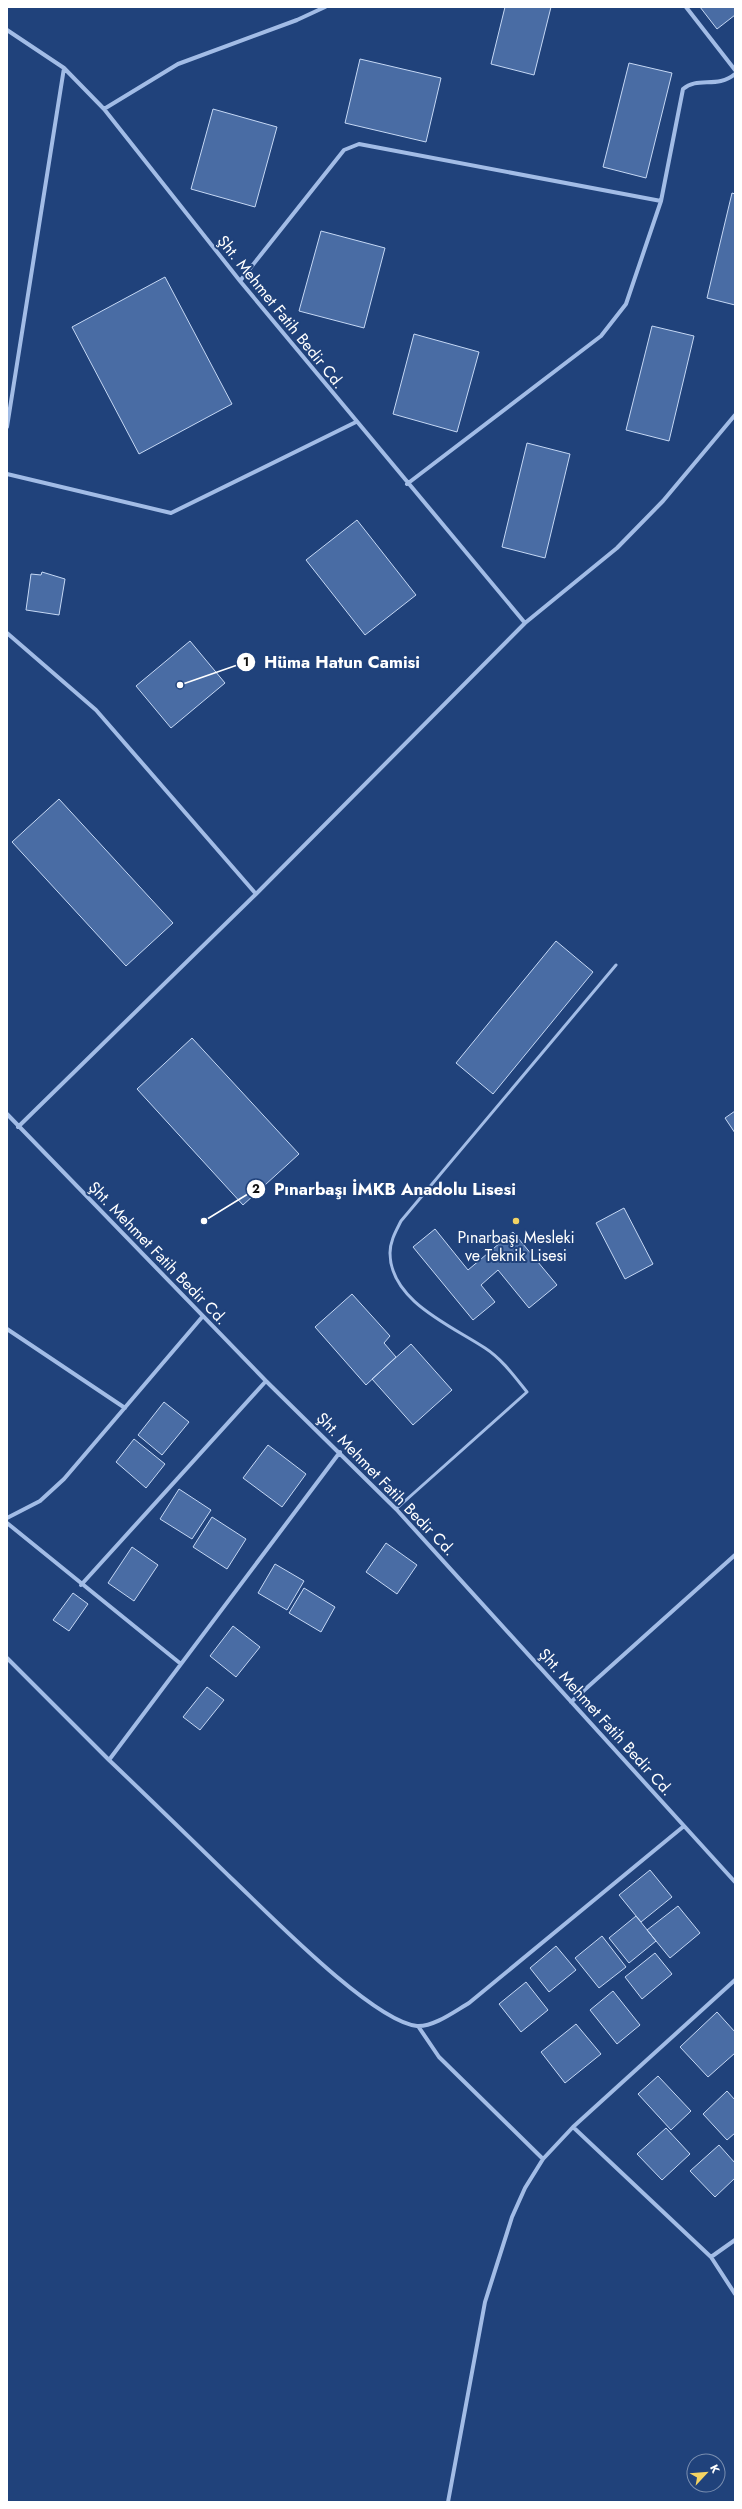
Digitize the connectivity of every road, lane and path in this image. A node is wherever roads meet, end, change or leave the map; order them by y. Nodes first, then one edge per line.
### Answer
1 (324, 7) edge
2 (686, 7) edge
3 (7, 30) edge
4 (64, 68) junction
5 (735, 70) edge
6 (735, 74) edge
7 (104, 109) junction
8 (660, 201) junction
9 (240, 281) junction
10 (7, 395) edge
11 (12, 398) junction
12 (735, 415) edge
13 (356, 422) junction
14 (7, 427) edge
15 (7, 474) edge
16 (407, 484) junction
17 (525, 623) junction
18 (7, 633) edge
19 (256, 894) junction
20 (616, 965) dead end
21 (7, 1114) edge
22 (18, 1127) junction
23 (202, 1316) junction
24 (7, 1329) edge
25 (266, 1381) junction
26 (125, 1408) junction
27 (340, 1452) junction
28 (396, 1509) junction
29 (7, 1518) edge
30 (7, 1523) edge
31 (735, 1556) edge
32 (81, 1585) junction
33 (7, 1658) edge
34 (181, 1664) junction
35 (571, 1702) junction
36 (109, 1760) junction
37 (684, 1826) junction
38 (735, 1882) edge
39 (735, 1980) edge
40 (418, 2026) junction
41 (573, 2127) junction
42 (543, 2159) junction
43 (735, 2240) edge
44 (710, 2257) junction
45 (735, 2294) edge
46 (448, 2502) edge

1 - 7 street
2 - 5 street
3 - 4 street, Şht. Mehmet Fatih Bedir Cd.
4 - 7 street, Şht. Mehmet Fatih Bedir Cd.
4 - 11 street
6 - 8 street
7 - 9 street, Şht. Mehmet Fatih Bedir Cd.
8 - 9 street
8 - 16 street
9 - 13 street, Şht. Mehmet Fatih Bedir Cd.
10 - 11 street
11 - 14 street
12 - 17 street
13 - 15 street
13 - 16 street, Şht. Mehmet Fatih Bedir Cd.
16 - 17 street, Şht. Mehmet Fatih Bedir Cd.
17 - 19 street
18 - 19 street
19 - 22 street
20 - 28 lane
21 - 22 street, Şht. Mehmet Fatih Bedir Cd.
22 - 23 street, Şht. Mehmet Fatih Bedir Cd.
23 - 25 street, Şht. Mehmet Fatih Bedir Cd.
23 - 26 street
24 - 26 street
25 - 27 street, Şht. Mehmet Fatih Bedir Cd.
25 - 32 street
26 - 29 street
27 - 28 street, Şht. Mehmet Fatih Bedir Cd.
27 - 34 street
28 - 35 street, Şht. Mehmet Fatih Bedir Cd.
30 - 32 street
31 - 35 street
32 - 34 street
33 - 36 street
34 - 36 street
35 - 37 street, Şht. Mehmet Fatih Bedir Cd.
36 - 40 street
37 - 38 street, Şht. Mehmet Fatih Bedir Cd.
37 - 40 street
39 - 41 street
40 - 42 street
41 - 42 street
41 - 44 street
42 - 46 street
43 - 44 street
44 - 45 street

